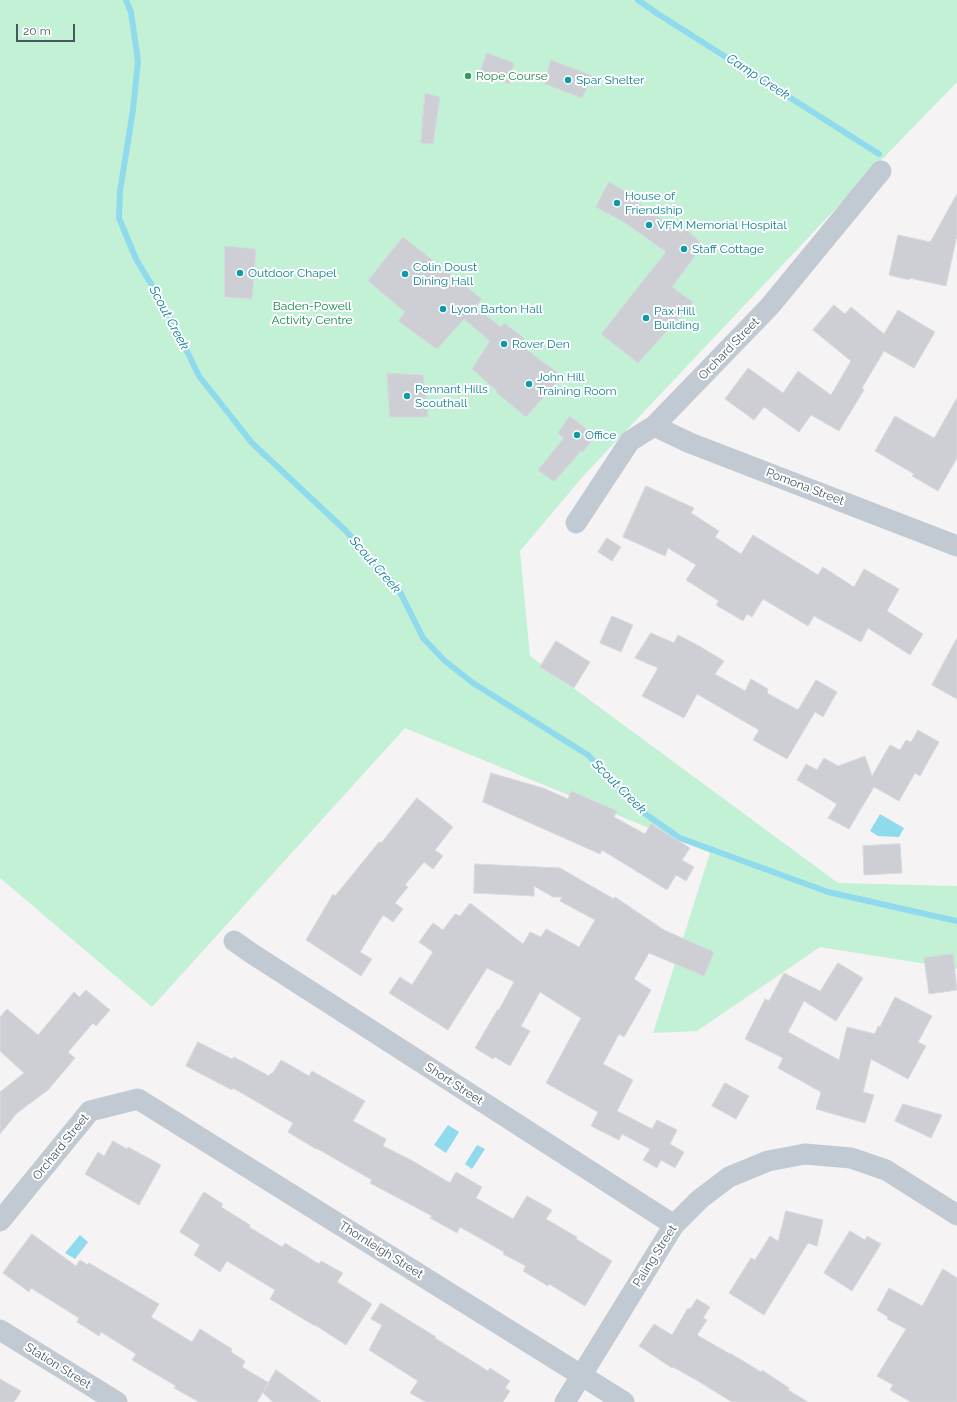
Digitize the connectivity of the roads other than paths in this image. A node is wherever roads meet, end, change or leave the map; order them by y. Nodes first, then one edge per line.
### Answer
1 (881, 171) dead end
2 (654, 426) junction
3 (576, 523) dead end
4 (957, 546) edge
5 (234, 941) dead end
6 (138, 1099) joint
7 (957, 1215) edge
8 (0, 1221) edge
9 (674, 1225) junction
10 (0, 1330) edge
11 (581, 1375) junction
12 (117, 1402) edge
13 (565, 1402) edge
14 (624, 1402) edge

1 - 2 street, Orchard Street
2 - 3 street, Orchard Street
2 - 4 street, Pomona Street
5 - 9 street, Short Street
6 - 8 street, Orchard Street
6 - 11 street, Thornleigh Street
7 - 9 street, Paling Street
9 - 11 street, Paling Street
10 - 12 street, Station Street
11 - 13 street, Paling Street
11 - 14 street, Thornleigh Street

